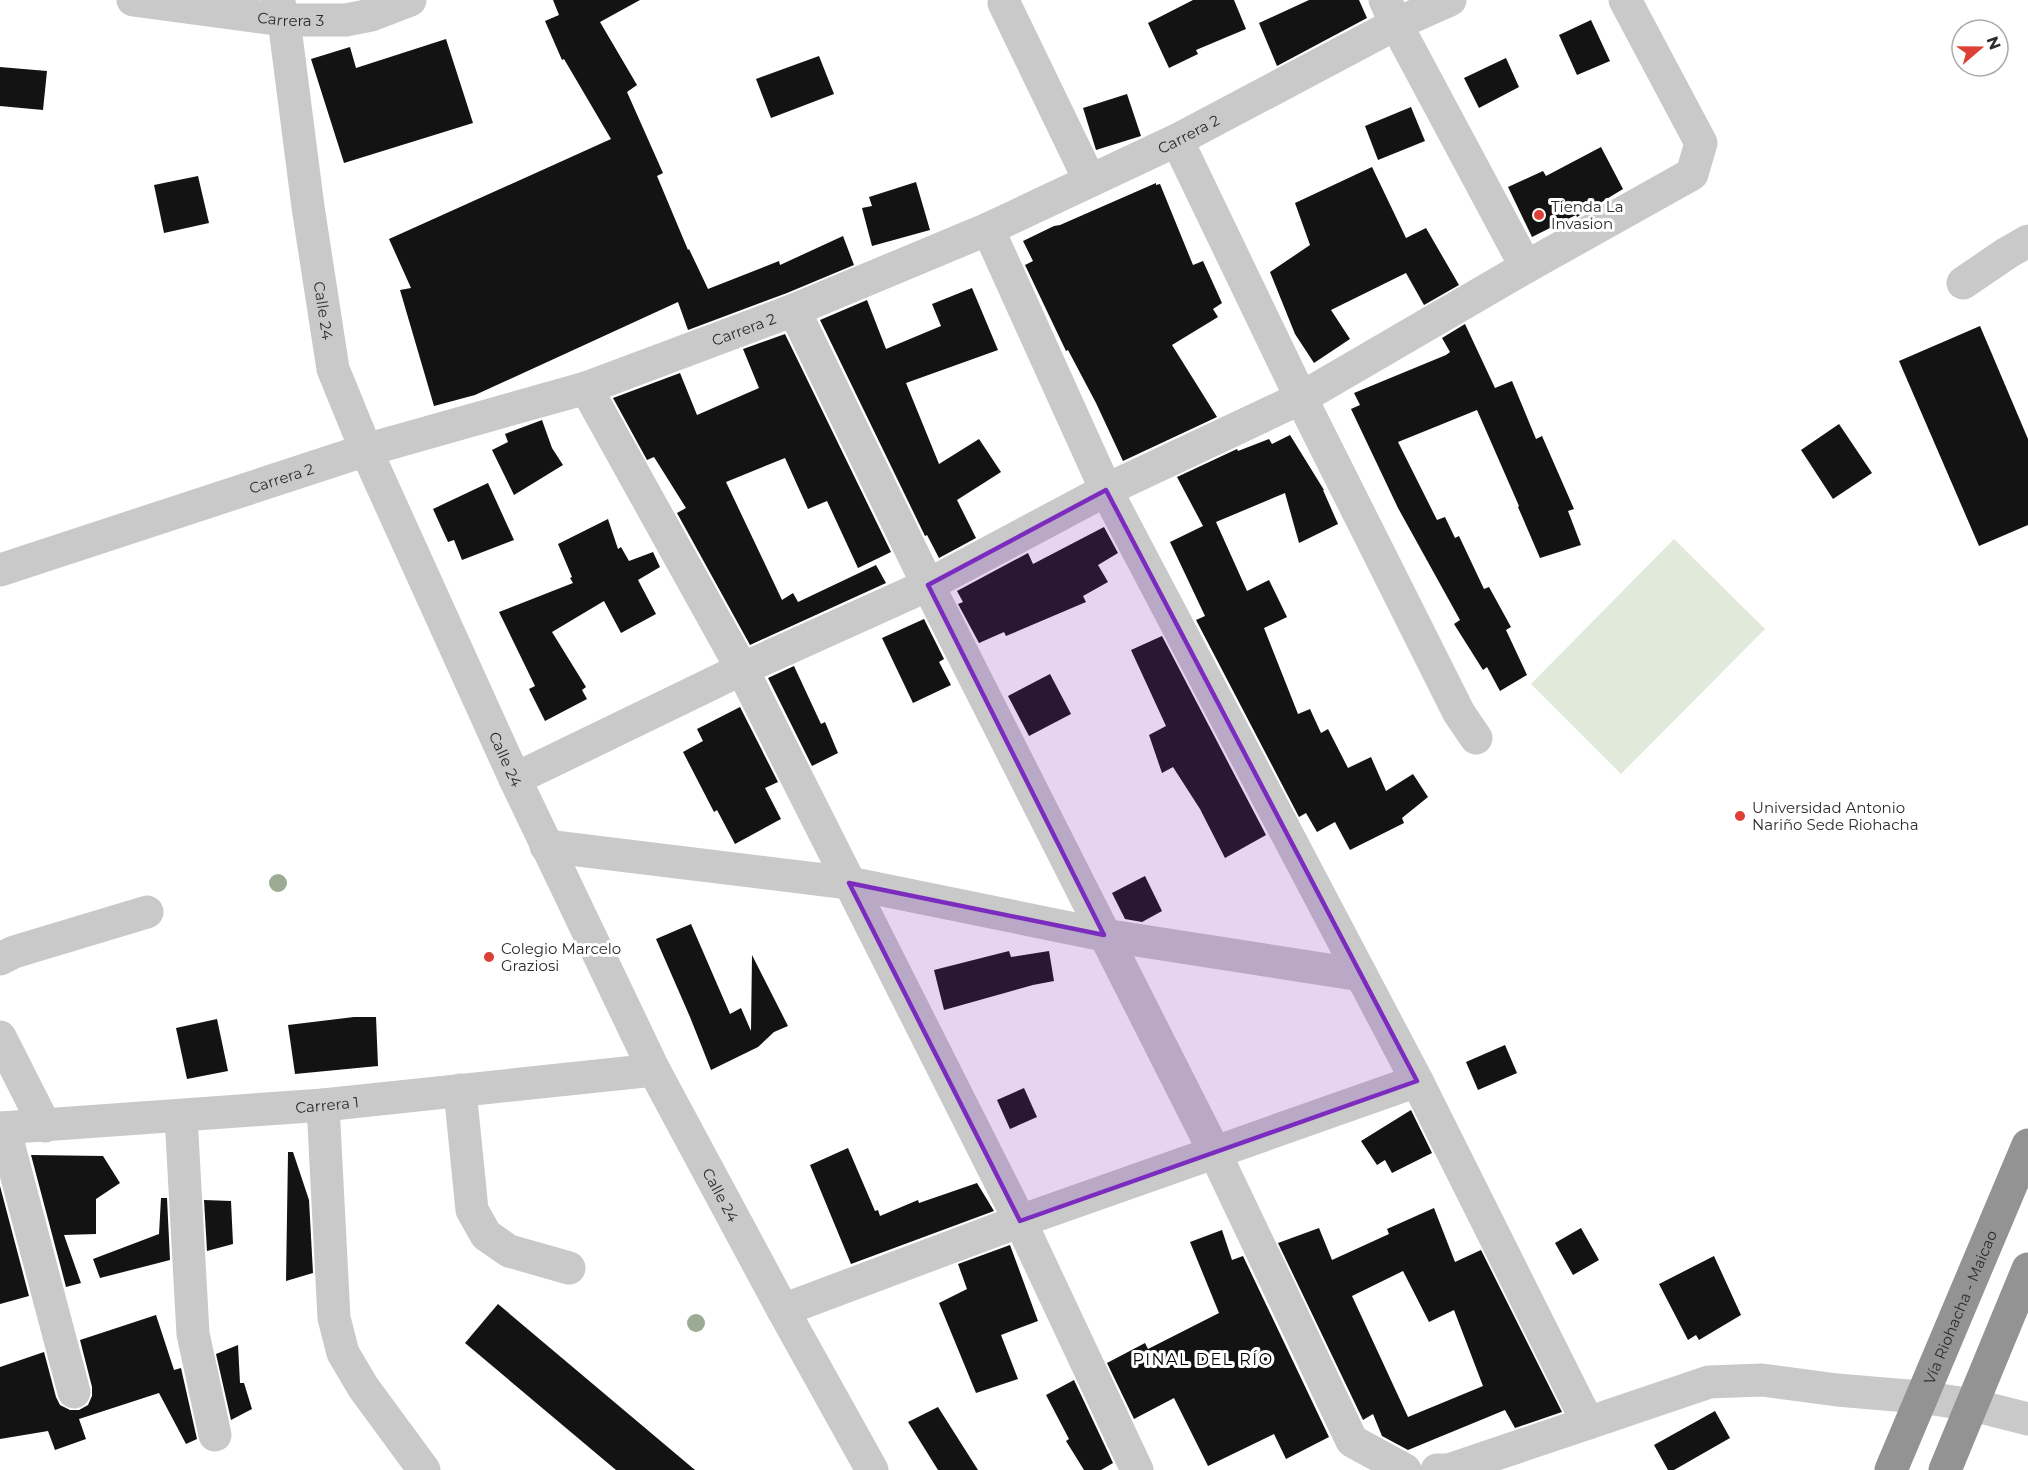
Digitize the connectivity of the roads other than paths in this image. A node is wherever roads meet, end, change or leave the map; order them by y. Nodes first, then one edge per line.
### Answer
1 (133, 0) edge
2 (410, 0) edge
3 (1450, 0) edge
4 (1625, 0) edge
5 (1004, 3) dead end
6 (281, 10) edge
7 (1390, 12) edge
8 (1177, 140) junction
9 (1090, 181) junction
10 (988, 230) junction
11 (2028, 241) edge
12 (1526, 267) junction
13 (1963, 283) dead end
14 (794, 310) junction
15 (586, 388) junction
16 (1301, 398) junction
17 (366, 450) junction
18 (1106, 490) junction
19 (0, 570) edge
20 (928, 585) junction
21 (742, 669) junction
22 (1476, 738) dead end
23 (515, 779) junction
24 (546, 846) junction
25 (849, 883) junction
26 (147, 912) dead end
27 (1104, 935) junction
28 (0, 959) edge
29 (1361, 975) junction
30 (0, 1037) edge
31 (654, 1070) junction
32 (1417, 1081) junction
33 (460, 1090) junction
34 (323, 1105) junction
35 (181, 1116) junction
36 (45, 1126) junction
37 (2, 1128) edge
38 (2028, 1145) edge
39 (1214, 1151) junction
40 (1020, 1221) junction
41 (569, 1268) dead end
42 (2028, 1269) edge
43 (783, 1310) junction
44 (74, 1392) dead end
45 (1920, 1396) junction
46 (1973, 1405) junction
47 (2028, 1419) edge
48 (1588, 1423) junction
49 (215, 1435) dead end
50 (424, 1470) edge
51 (873, 1470) edge
52 (1137, 1470) edge
53 (1405, 1470) edge
54 (1437, 1470) edge
55 (1449, 1470) edge
56 (1891, 1470) edge
57 (1945, 1470) edge

1 - 6 street, Carrera 3
2 - 6 street, Carrera 3
3 - 7 street, Carrera 2
4 - 12 street
5 - 9 street
6 - 17 street, Calle 24
7 - 8 street, Carrera 2
7 - 12 street
8 - 9 street, Carrera 2
8 - 16 street
9 - 10 street, Carrera 2
10 - 14 street, Carrera 2
10 - 18 street
11 - 13 street
12 - 16 street
14 - 15 street, Carrera 2
14 - 20 street
15 - 17 street, Carrera 2
15 - 21 street
16 - 18 street
16 - 22 street
17 - 19 street, Carrera 2
17 - 23 street, Calle 24
18 - 20 street
18 - 29 street
20 - 21 street
20 - 27 street
21 - 23 street
21 - 25 street
23 - 24 street, Calle 24
24 - 25 street
24 - 31 street, Calle 24
25 - 27 street
25 - 40 street
26 - 28 street
27 - 29 street
27 - 39 street
29 - 32 street
30 - 36 street
31 - 33 street, Carrera 1
31 - 43 street, Calle 24
32 - 39 street
32 - 48 street
33 - 34 street, Carrera 1
33 - 41 street
34 - 35 street, Carrera 1
34 - 50 street
35 - 36 street, Carrera 1
35 - 49 street
36 - 37 street, Carrera 1
37 - 44 street
38 - 45 highway, Vía Riohacha - Maicao
39 - 40 street
39 - 53 street
40 - 43 street
40 - 52 street
42 - 46 highway
43 - 51 street, Calle 24
45 - 46 street
45 - 48 street
45 - 56 highway, Vía Riohacha - Maicao
46 - 47 street
46 - 57 highway
48 - 55 street
54 - 55 street

